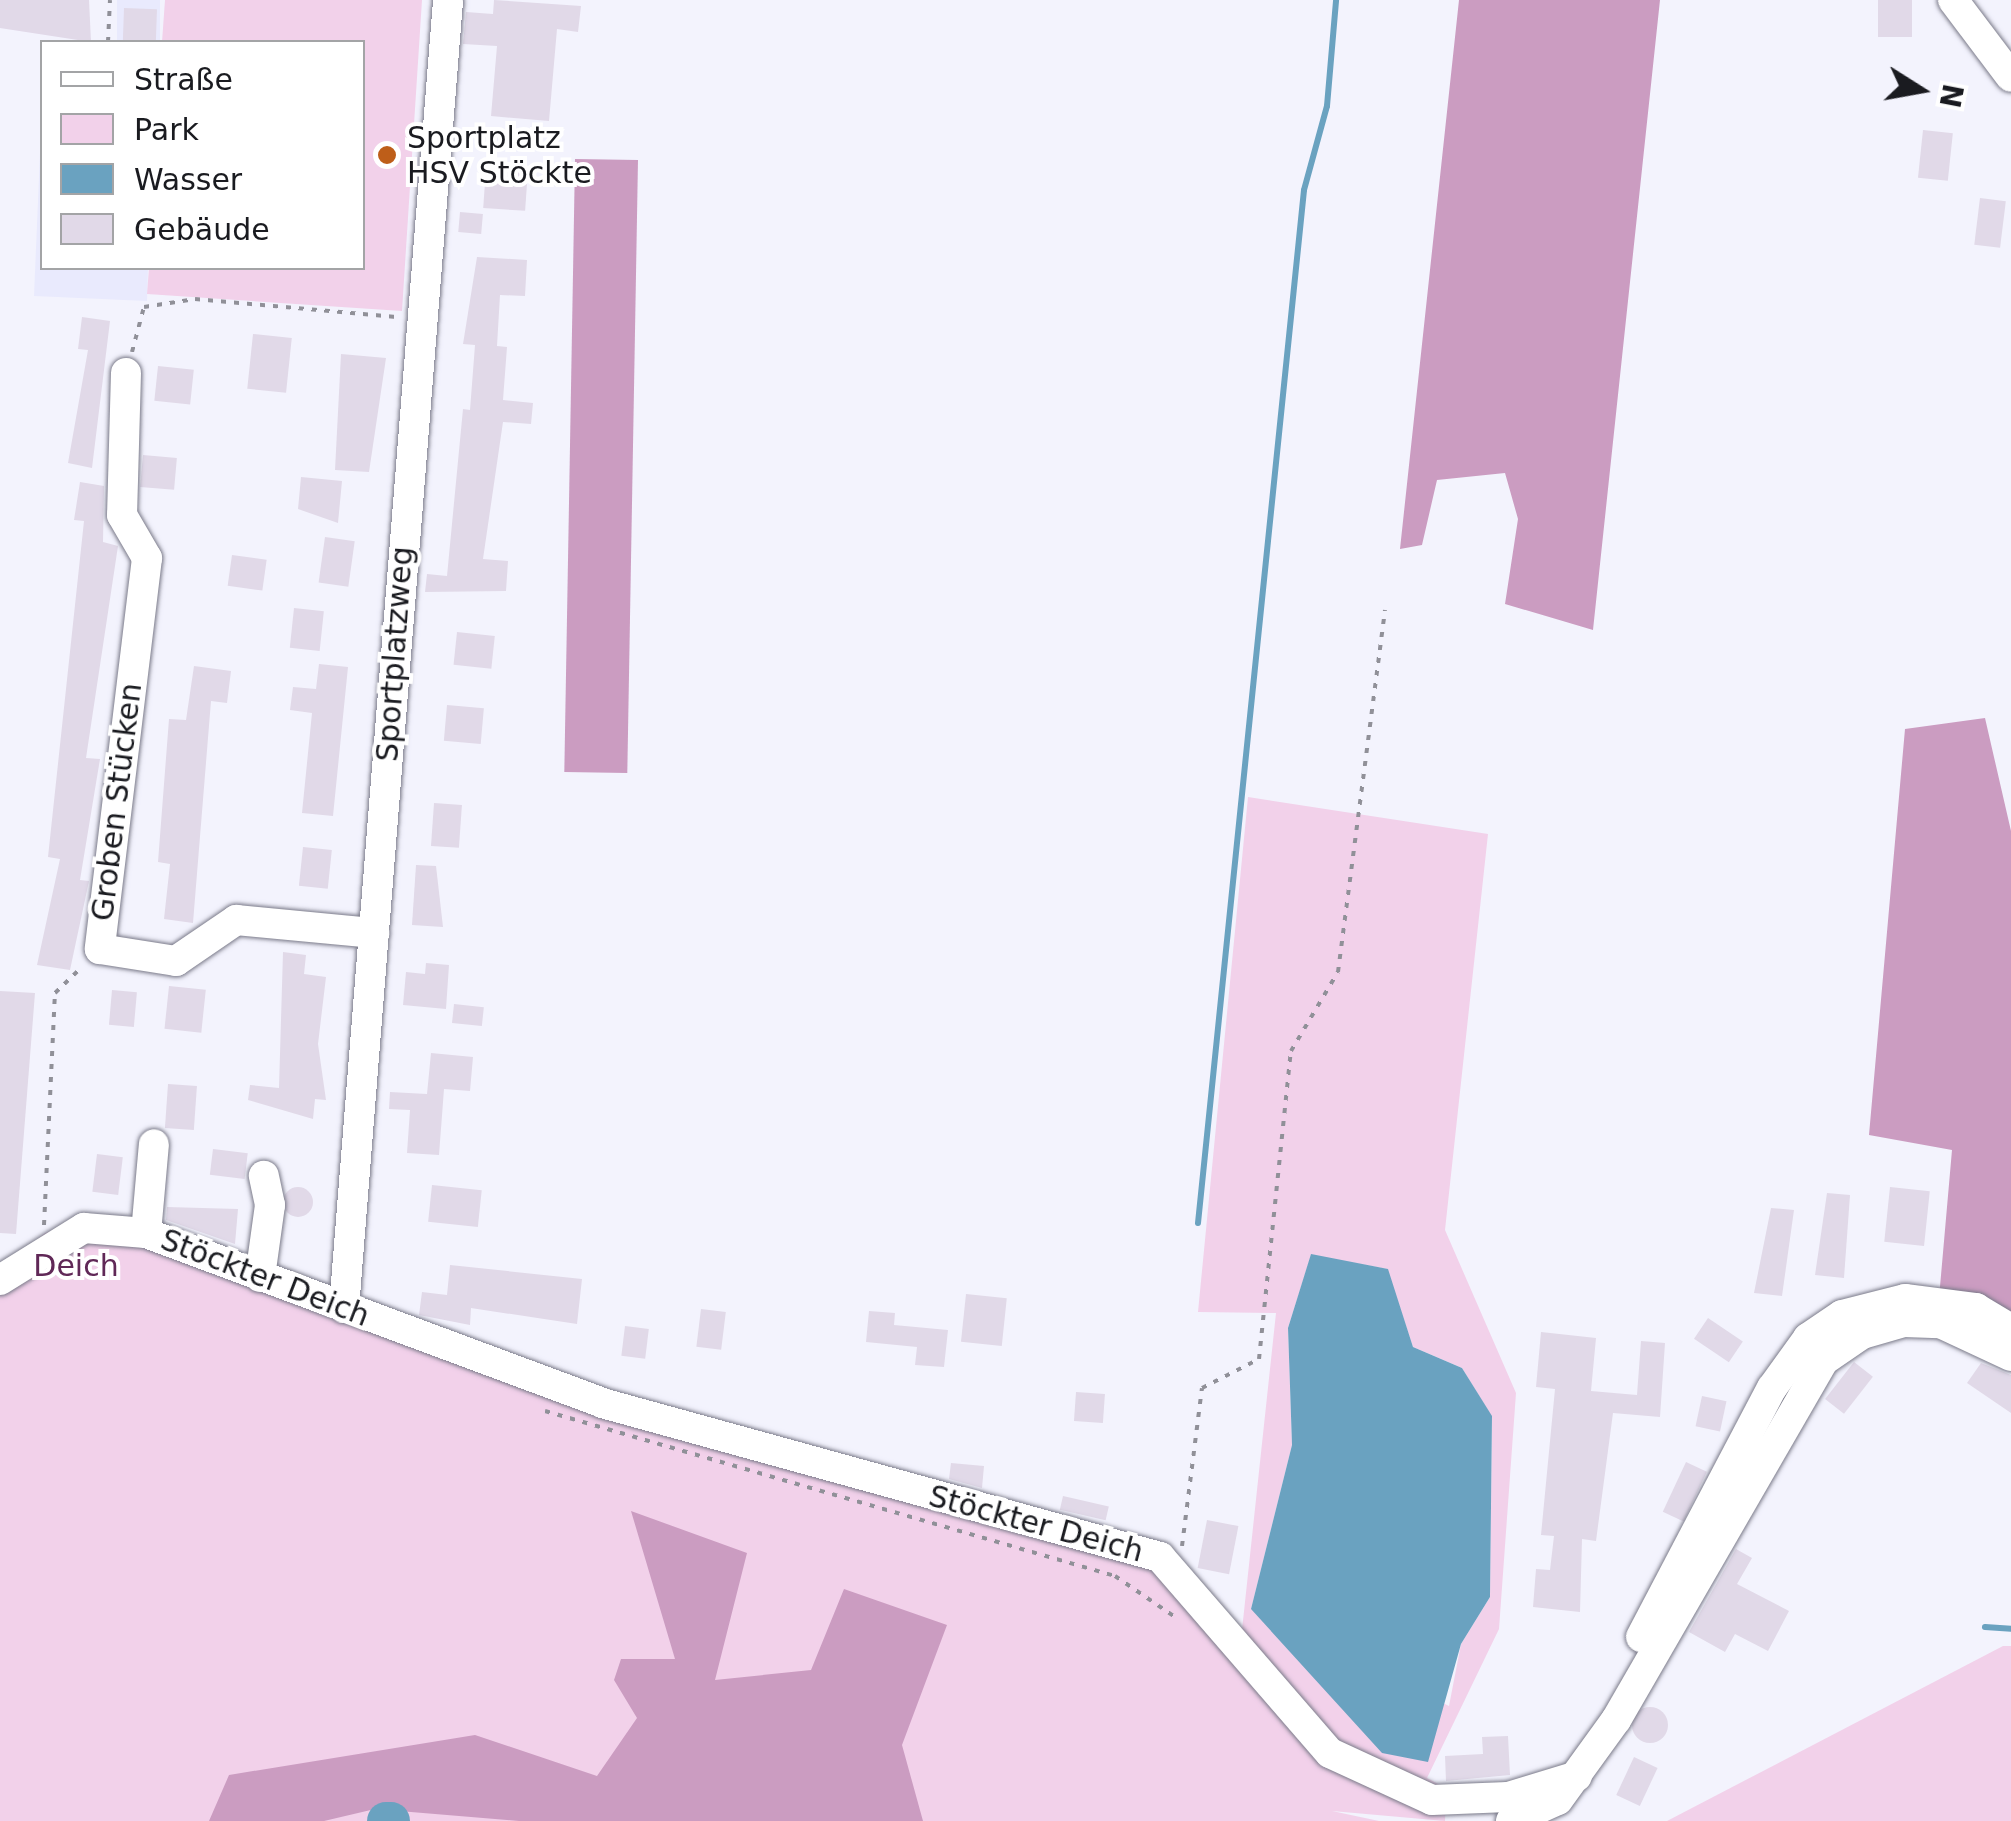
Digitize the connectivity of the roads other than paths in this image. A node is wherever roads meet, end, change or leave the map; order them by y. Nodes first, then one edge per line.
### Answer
1 (448, 0) edge
2 (1953, 0) edge
3 (1976, 14) edge
4 (2011, 77) edge
5 (126, 373) road end
6 (374, 933) junction
7 (154, 1144) dead end
8 (264, 1176) dead end
9 (146, 1233) junction
10 (260, 1277) junction
11 (0, 1280) edge
12 (344, 1308) junction
13 (2011, 1329) edge
14 (2011, 1356) edge
15 (1616, 1720) junction
16 (1577, 1776) junction
17 (1510, 1821) edge

1 - 6 street, Sportplatzweg
2 - 3 street
3 - 4 street
5 - 6 street, Groben Stücken
6 - 12 street, Sportplatzweg
7 - 9 street
8 - 10 street
9 - 10 street, Stöckter Deich
9 - 11 street, Stöckter Deich
10 - 12 street, Stöckter Deich
12 - 16 street, Stöckter Deich
13 - 15 street
14 - 15 street
15 - 16 street
16 - 17 street

